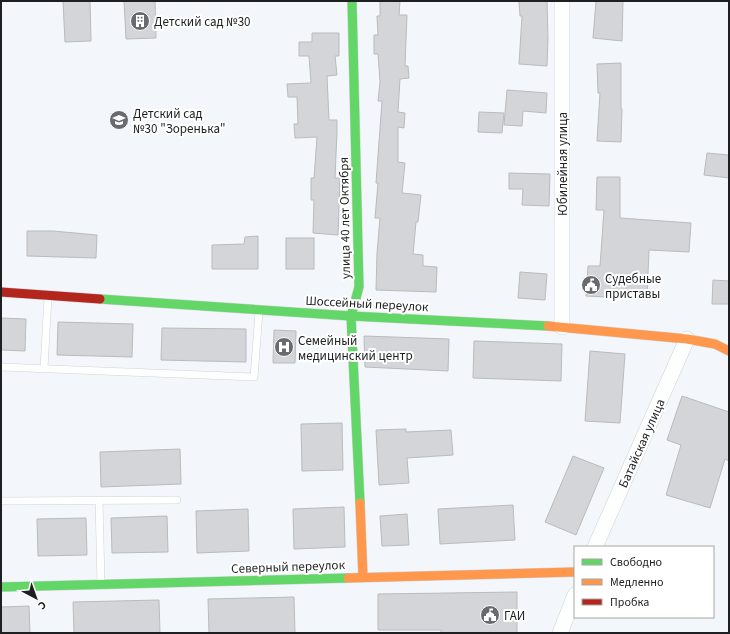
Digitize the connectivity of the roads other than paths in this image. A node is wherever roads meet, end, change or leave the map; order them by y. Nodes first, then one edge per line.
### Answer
1 (352, 1) edge
2 (562, 1) edge
3 (1, 292) edge
4 (48, 295) junction
5 (259, 310) junction
6 (351, 316) junction
7 (562, 326) junction
8 (686, 339) junction
9 (715, 344) junction
10 (729, 345) edge
11 (729, 351) edge
12 (1, 367) edge
13 (44, 368) junction
14 (99, 500) junction
15 (177, 500) dead end
16 (1, 501) edge
17 (595, 546) edge
18 (574, 572) edge
19 (363, 577) junction
20 (101, 585) junction
21 (1, 587) edge
22 (574, 598) edge
23 (560, 633) edge

1 - 6 street, улица 40 лет Октября
2 - 7 street, Юбилейная улица
3 - 4 street, Шоссейный переулок
4 - 5 street, Шоссейный переулок
4 - 13 lane
5 - 6 street, Шоссейный переулок
5 - 13 lane
6 - 7 street, Шоссейный переулок
6 - 19 street, улица 40 лет Октября
7 - 8 street, Шоссейный переулок
8 - 9 street, Шоссейный переулок
8 - 17 street, Батайская улица
9 - 10 street
9 - 11 street, Шоссейный переулок
12 - 13 lane
14 - 15 lane
14 - 16 lane
14 - 20 lane
18 - 19 street, Северный переулок
19 - 20 street, Северный переулок
20 - 21 street, Северный переулок
22 - 23 street

